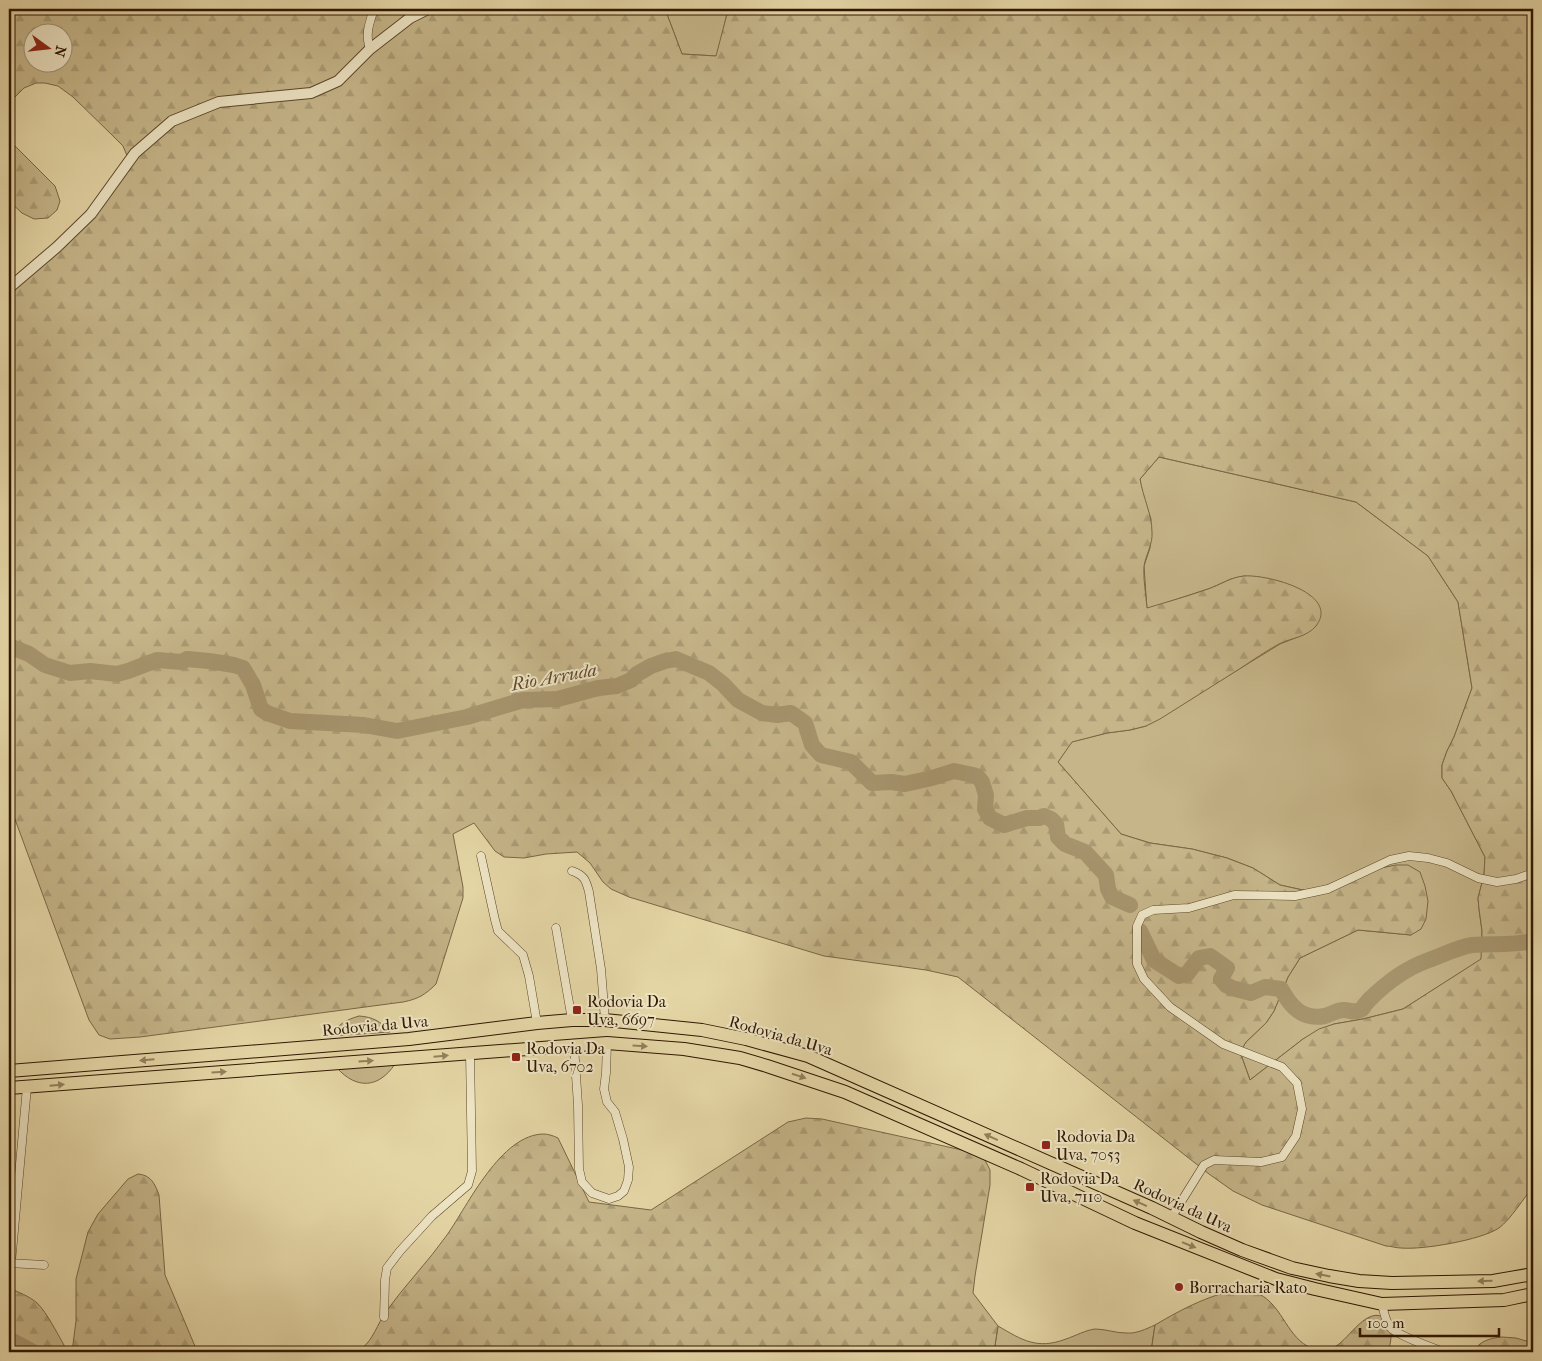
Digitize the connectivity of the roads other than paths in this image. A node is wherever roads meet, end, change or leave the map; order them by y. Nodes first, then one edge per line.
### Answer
1 (374, 9) edge
2 (428, 9) edge
3 (370, 49) junction
4 (9, 288) edge
5 (481, 856) dead end
6 (572, 871) dead end
7 (1533, 873) edge
8 (556, 928) dead end
9 (572, 1020) junction
10 (605, 1020) junction
11 (537, 1023) junction
12 (607, 1043) junction
13 (574, 1046) junction
14 (470, 1053) junction
15 (9, 1071) edge
16 (27, 1087) junction
17 (9, 1088) edge
18 (1171, 1218) junction
19 (10, 1263) edge
20 (44, 1265) dead end
21 (1533, 1274) edge
22 (1533, 1294) edge
23 (1382, 1304) junction
24 (384, 1317) dead end
25 (1444, 1352) edge

1 - 3 street
2 - 3 street
3 - 4 street
5 - 11 street
6 - 10 street
7 - 18 street
8 - 9 street
9 - 10 main road, Rodovia da Uva
9 - 11 main road, Rodovia da Uva
18 -> 10 main road, Rodovia da Uva
11 -> 15 main road, Rodovia da Uva
12 - 13 main road, Rodovia da Uva
12 - 13 street
12 -> 23 main road, Rodovia da Uva
13 - 14 main road, Rodovia da Uva
16 -> 14 main road, Rodovia da Uva
14 - 24 street
16 - 17 main road, Rodovia da Uva
16 - 19 street
21 -> 18 main road, Rodovia da Uva
19 - 20 street
22 - 23 main road, Rodovia da Uva
23 - 25 street

